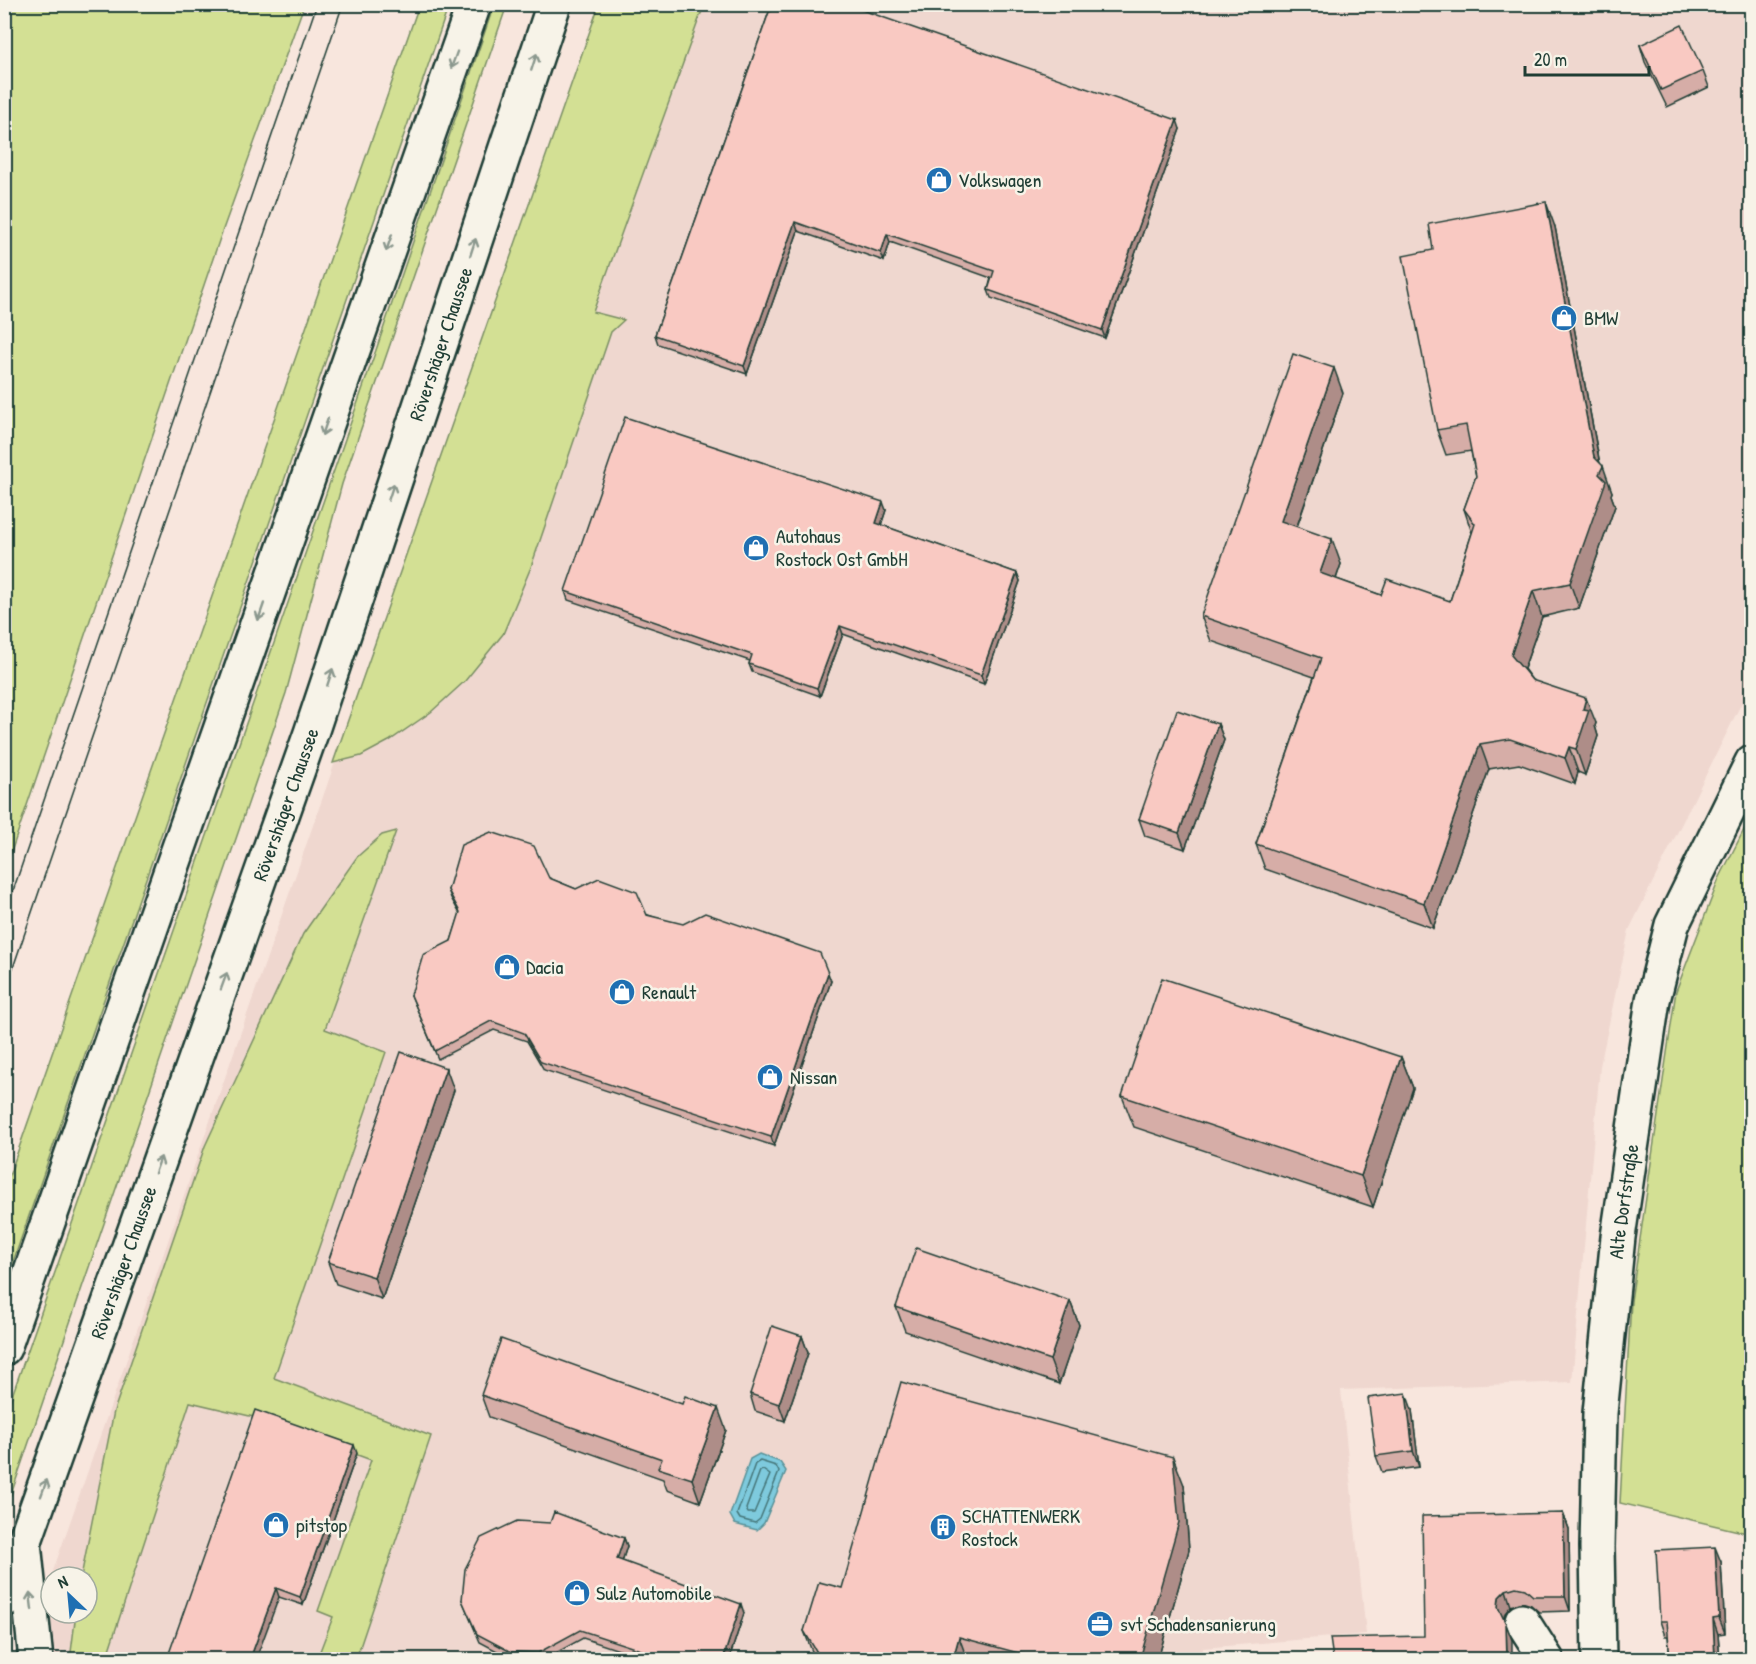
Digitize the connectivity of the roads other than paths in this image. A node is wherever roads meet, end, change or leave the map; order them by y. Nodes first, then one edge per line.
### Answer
1 (474, 4) edge
2 (554, 4) edge
3 (1752, 762) edge
4 (4, 1348) edge
5 (24, 1543) junction
6 (4, 1600) edge
7 (1522, 1621) dead end
8 (36, 1659) edge
9 (1546, 1659) edge
10 (1599, 1659) edge

1 -> 4 main road
5 -> 2 main road, Rövershäger Chaussee
3 - 10 main road, Alte Dorfstraße
5 - 6 main road, Rövershäger Chaussee
8 -> 5 main road
7 - 9 main road

